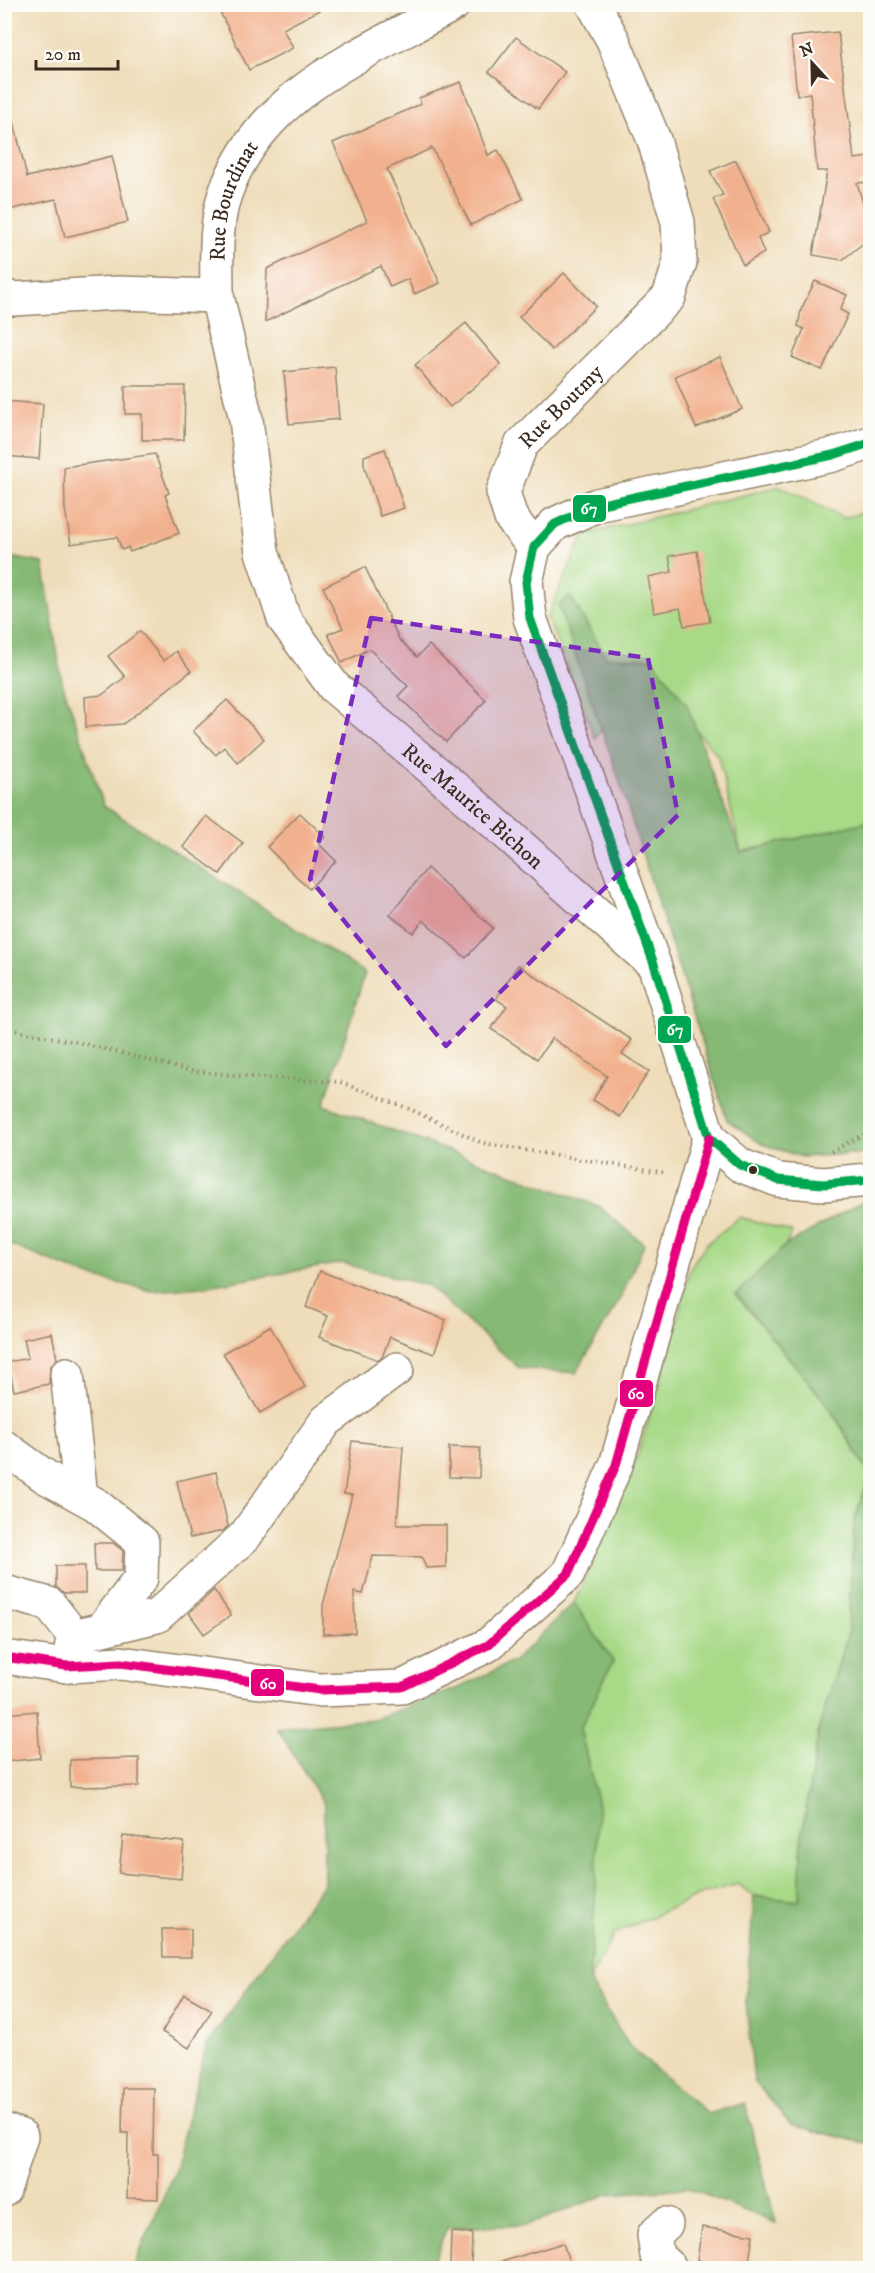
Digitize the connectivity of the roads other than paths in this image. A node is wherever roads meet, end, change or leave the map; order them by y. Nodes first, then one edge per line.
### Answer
1 (454, 4) edge
2 (593, 4) edge
3 (4, 296) edge
4 (217, 296) junction
5 (870, 443) edge
6 (534, 547) junction
7 (654, 964) junction
8 (709, 1138) junction
9 (870, 1180) edge
10 (398, 1369) dead end
11 (67, 1374) dead end
12 (4, 1447) edge
13 (81, 1496) junction
14 (4, 1592) edge
15 (81, 1644) junction
16 (4, 1657) edge
17 (13, 2133) edge
18 (4, 2190) edge
19 (666, 2223) dead end
20 (670, 2268) edge

1 - 4 street, Rue Bourdinat
2 - 6 street, Rue Boutmy
3 - 4 street, Rue Bourdinat
4 - 7 street, Rue Maurice Bichon
5 - 6 street
6 - 7 street
7 - 8 street
8 - 9 street
8 - 15 street
10 - 15 street
11 - 13 street
12 - 13 street
13 - 15 street
14 - 15 street
15 - 16 street
17 - 18 street
19 - 20 street

